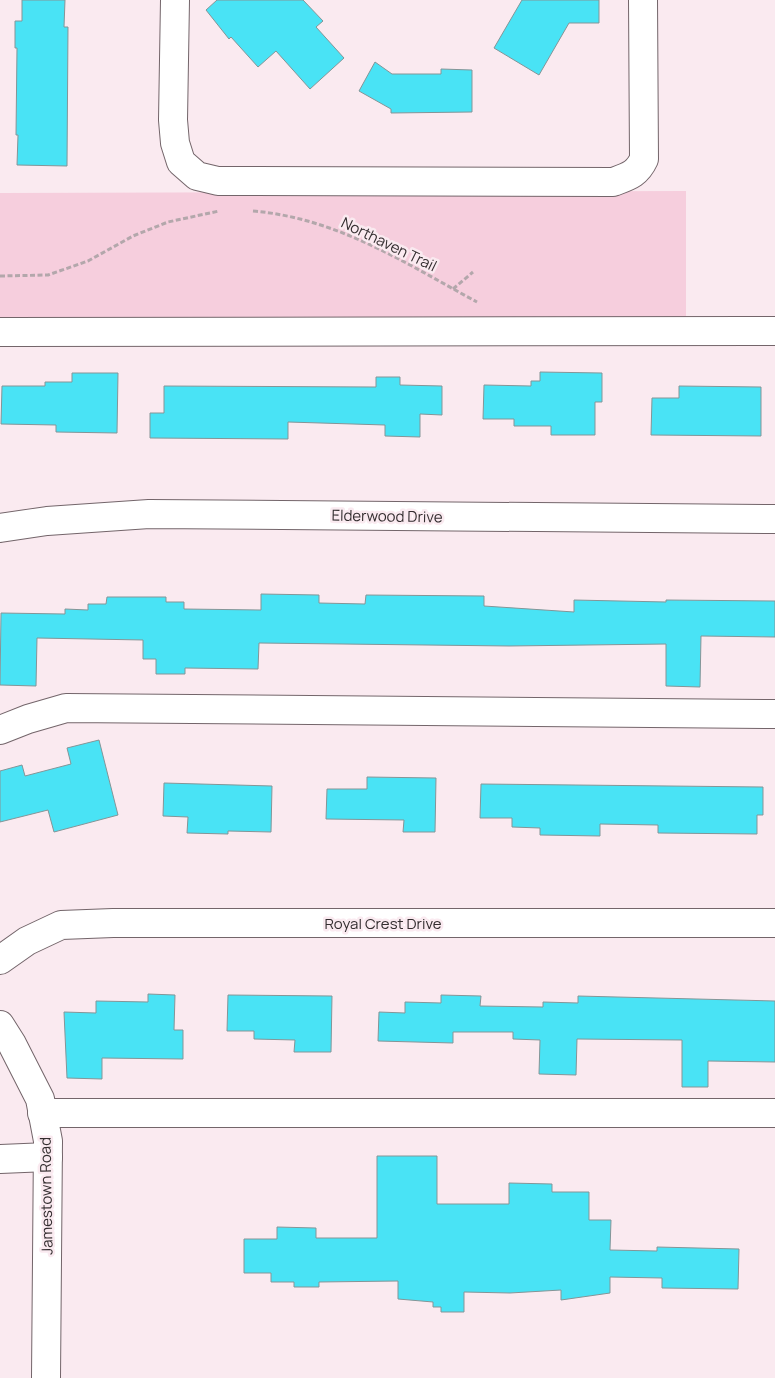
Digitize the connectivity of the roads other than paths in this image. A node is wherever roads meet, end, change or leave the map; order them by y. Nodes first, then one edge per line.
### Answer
1 (175, 0) edge
2 (644, 0) edge
3 (775, 331) edge
4 (0, 332) edge
5 (775, 520) edge
6 (0, 528) edge
7 (775, 714) edge
8 (0, 730) edge
9 (775, 923) edge
10 (0, 960) edge
11 (0, 1025) edge
12 (42, 1113) junction
13 (775, 1113) edge
14 (48, 1157) junction
15 (0, 1159) edge
16 (46, 1378) edge

1 - 2 street
3 - 4 street
5 - 6 street, Elderwood Drive
7 - 8 street
9 - 10 street, Royal Crest Drive
11 - 12 street, Jamestown Road
12 - 13 street
12 - 14 street, Jamestown Road
14 - 15 street
14 - 16 street, Jamestown Road

